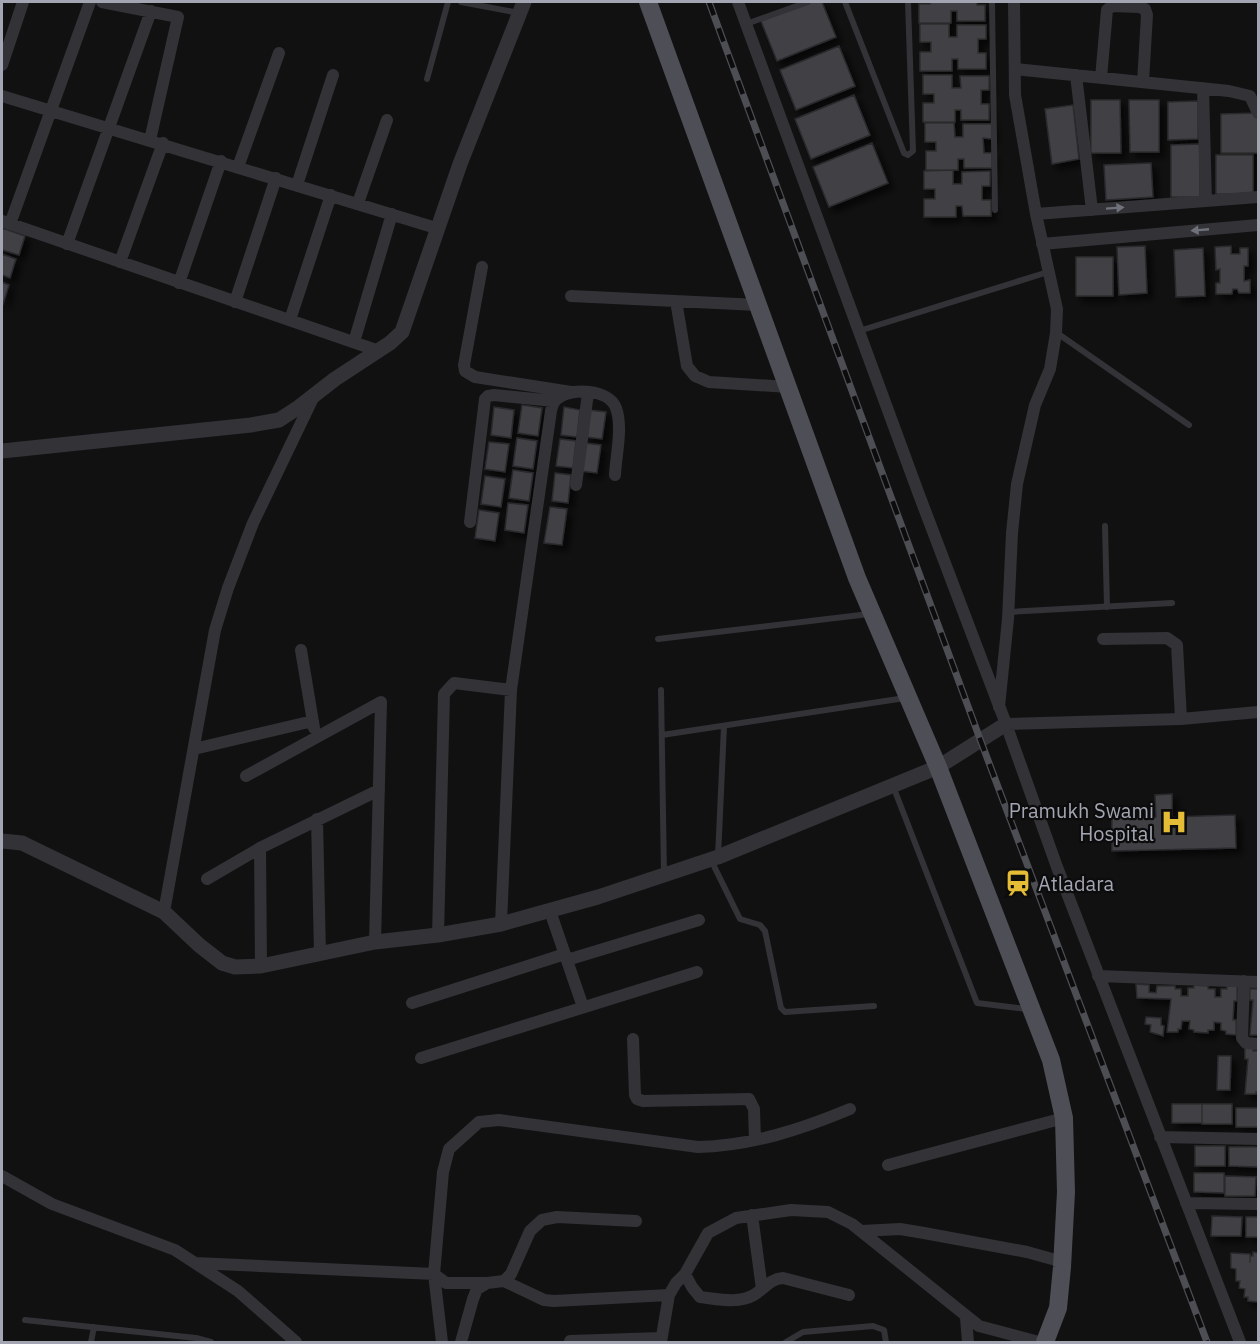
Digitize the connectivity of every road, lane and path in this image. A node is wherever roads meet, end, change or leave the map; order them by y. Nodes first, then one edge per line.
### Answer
1 (23, 2) edge
2 (90, 2) edge
3 (102, 2) edge
4 (448, 2) edge
5 (461, 2) edge
6 (648, 2) edge
7 (738, 2) edge
8 (808, 2) edge
9 (845, 2) edge
10 (908, 2) edge
11 (992, 2) edge
12 (1014, 2) edge
13 (522, 7) edge
14 (151, 11) junction
15 (746, 24) junction
16 (279, 53) dead end
17 (2, 65) edge
18 (1015, 69) junction
19 (333, 75) dead end
20 (1076, 75) junction
21 (1101, 78) junction
22 (427, 79) dead end
23 (1143, 82) junction
24 (1203, 88) junction
25 (2, 96) edge
26 (51, 109) junction
27 (1258, 114) edge
28 (387, 120) dead end
29 (109, 127) junction
30 (150, 140) junction
31 (163, 144) junction
32 (221, 161) junction
33 (238, 167) junction
34 (276, 178) junction
35 (297, 185) junction
36 (332, 195) junction
37 (1258, 197) edge
38 (1206, 201) junction
39 (358, 203) junction
40 (995, 210) dead end
41 (1092, 210) junction
42 (392, 214) junction
43 (1036, 214) junction
44 (6, 222) edge
45 (1258, 225) edge
46 (436, 228) junction
47 (68, 244) junction
48 (1042, 244) junction
49 (120, 262) junction
50 (482, 267) dead end
51 (1048, 272) junction
52 (178, 283) junction
53 (571, 296) dead end
54 (676, 301) junction
55 (235, 302) junction
56 (758, 304) junction
57 (290, 320) junction
58 (859, 331) junction
59 (1056, 333) junction
60 (354, 342) junction
61 (379, 351) junction
62 (788, 387) junction
63 (571, 392) junction
64 (588, 393) junction
65 (315, 395) junction
66 (554, 401) junction
67 (1190, 424) dead end
68 (2, 451) edge
69 (615, 475) dead end
70 (576, 485) dead end
71 (470, 522) dead end
72 (1105, 526) dead end
73 (1172, 603) dead end
74 (1107, 607) junction
75 (1008, 612) junction
76 (872, 614) junction
77 (658, 639) dead end
78 (1103, 639) dead end
79 (301, 650) dead end
80 (511, 690) junction
81 (661, 690) dead end
82 (908, 697) junction
83 (999, 709) junction
84 (1258, 712) edge
85 (1181, 719) junction
86 (313, 721) junction
87 (1006, 723) junction
88 (724, 726) junction
89 (662, 735) junction
90 (315, 738) junction
91 (194, 749) junction
92 (938, 767) junction
93 (246, 776) dead end
94 (892, 785) junction
95 (380, 790) junction
96 (317, 819) junction
97 (2, 841) edge
98 (260, 848) junction
99 (714, 858) junction
100 (664, 875) junction
101 (207, 879) dead end
102 (164, 912) junction
103 (550, 912) junction
104 (699, 920) dead end
105 (501, 924) junction
106 (438, 935) junction
107 (375, 942) junction
108 (320, 954) junction
109 (566, 957) junction
110 (261, 966) junction
111 (697, 972) dead end
112 (1098, 976) junction
113 (1244, 981) junction
114 (1258, 981) edge
115 (412, 1004) dead end
116 (874, 1006) dead end
117 (584, 1007) junction
118 (1032, 1010) junction
119 (633, 1039) dead end
120 (1258, 1044) edge
121 (421, 1058) dead end
122 (850, 1109) dead end
123 (1064, 1118) junction
124 (1160, 1137) junction
125 (1258, 1139) edge
126 (755, 1140) junction
127 (888, 1165) dead end
128 (2, 1176) edge
129 (1186, 1203) junction
130 (1258, 1204) edge
131 (752, 1215) junction
132 (636, 1221) dead end
133 (861, 1231) junction
134 (1063, 1262) junction
135 (194, 1263) junction
136 (434, 1274) junction
137 (685, 1274) junction
138 (504, 1281) junction
139 (487, 1283) junction
140 (762, 1289) junction
141 (669, 1295) junction
142 (849, 1295) dead end
143 (966, 1318) junction
144 (25, 1320) dead end
145 (94, 1327) junction
146 (661, 1340) edge
147 (570, 1341) edge
148 (91, 1342) edge
149 (211, 1342) edge
150 (296, 1342) edge
151 (442, 1342) edge
152 (461, 1342) edge
153 (786, 1342) edge
154 (886, 1342) edge
155 (968, 1342) edge
156 (1039, 1342) edge
157 (1045, 1342) edge
158 (1240, 1342) edge

1 - 17 street
2 - 26 street
3 - 14 street
4 - 22 lane
5 - 13 lane
6 - 56 main road
7 - 15 street
8 - 15 lane
9 - 10 lane
11 - 40 lane
12 - 18 street
13 - 46 street
14 - 29 street
14 - 30 street
15 - 58 street
16 - 33 street
18 - 20 street
18 - 43 street
19 - 35 street
20 - 21 street
20 - 41 street
21 - 23 street
21 - 23 street
23 - 24 street
24 - 27 street
24 - 38 street
25 - 26 street
26 - 29 street
26 - 44 street
28 - 39 street
29 - 30 street
29 - 47 street
30 - 31 street
31 - 32 street
31 - 49 street
32 - 33 street
32 - 52 street
33 - 34 street
34 - 35 street
34 - 55 street
35 - 36 street
36 - 39 street
36 - 57 street
37 - 38 street
41 -> 38 street
39 - 42 street
41 - 43 street
42 - 46 street
42 - 60 street
43 - 48 street
44 - 47 street
45 -> 48 street
46 - 61 street
47 - 49 street
48 - 51 street
49 - 52 street
50 - 63 street
51 - 58 lane
51 - 59 street
52 - 55 street
53 - 54 street
54 - 56 street
54 - 62 street
55 - 57 street
56 - 62 main road
57 - 60 street
58 - 83 street
59 - 67 lane
59 - 75 street
60 - 61 street
61 - 65 street
62 - 76 main road
63 - 64 street
63 - 66 street
64 - 69 street
64 - 70 street
65 - 68 street
65 - 91 street
66 - 71 street
66 - 80 street
72 - 74 lane
73 - 74 lane
74 - 75 lane
75 - 83 street
76 - 77 lane
76 - 82 main road
78 - 85 street
79 - 86 street
80 - 105 street
80 - 106 street
81 - 89 lane
82 - 88 lane
82 - 92 main road
83 - 87 street
84 - 85 street
85 - 87 street
86 - 90 street
86 - 91 street
87 - 92 street
87 - 112 street
88 - 89 lane
88 - 99 lane
89 - 100 lane
90 - 93 street
90 - 95 street
91 - 102 street
92 - 94 street
92 - 118 main road
94 - 99 street
94 - 118 lane
95 - 96 street
95 - 107 street
96 - 98 street
96 - 108 street
97 - 102 street
98 - 101 street
98 - 110 street
99 - 100 street
99 - 116 lane
100 - 103 street
102 - 110 street
103 - 105 street
103 - 109 street
104 - 109 street
105 - 106 street
106 - 107 street
107 - 108 street
108 - 110 street
109 - 115 street
109 - 117 street
111 - 117 street
112 - 113 street
112 - 124 street
113 - 114 street
113 - 120 street
117 - 121 street
118 - 123 main road
119 - 126 street
122 - 126 street
123 - 127 street
123 - 134 main road
124 - 125 street
124 - 129 street
126 - 136 street
128 - 135 street
129 - 130 street
129 - 158 street
131 - 133 street
131 - 137 street
131 - 140 street
132 - 138 street
133 - 134 street
133 - 143 street
134 - 157 main road
135 - 136 street
135 - 150 street
136 - 139 street
136 - 151 street
137 - 140 street
137 - 141 street
138 - 139 street
138 - 141 street
139 - 152 street
140 - 142 street
141 - 146 street
143 - 155 street
143 - 156 street
144 - 145 lane
145 - 148 lane
145 - 149 lane
146 - 147 street
153 - 154 lane

